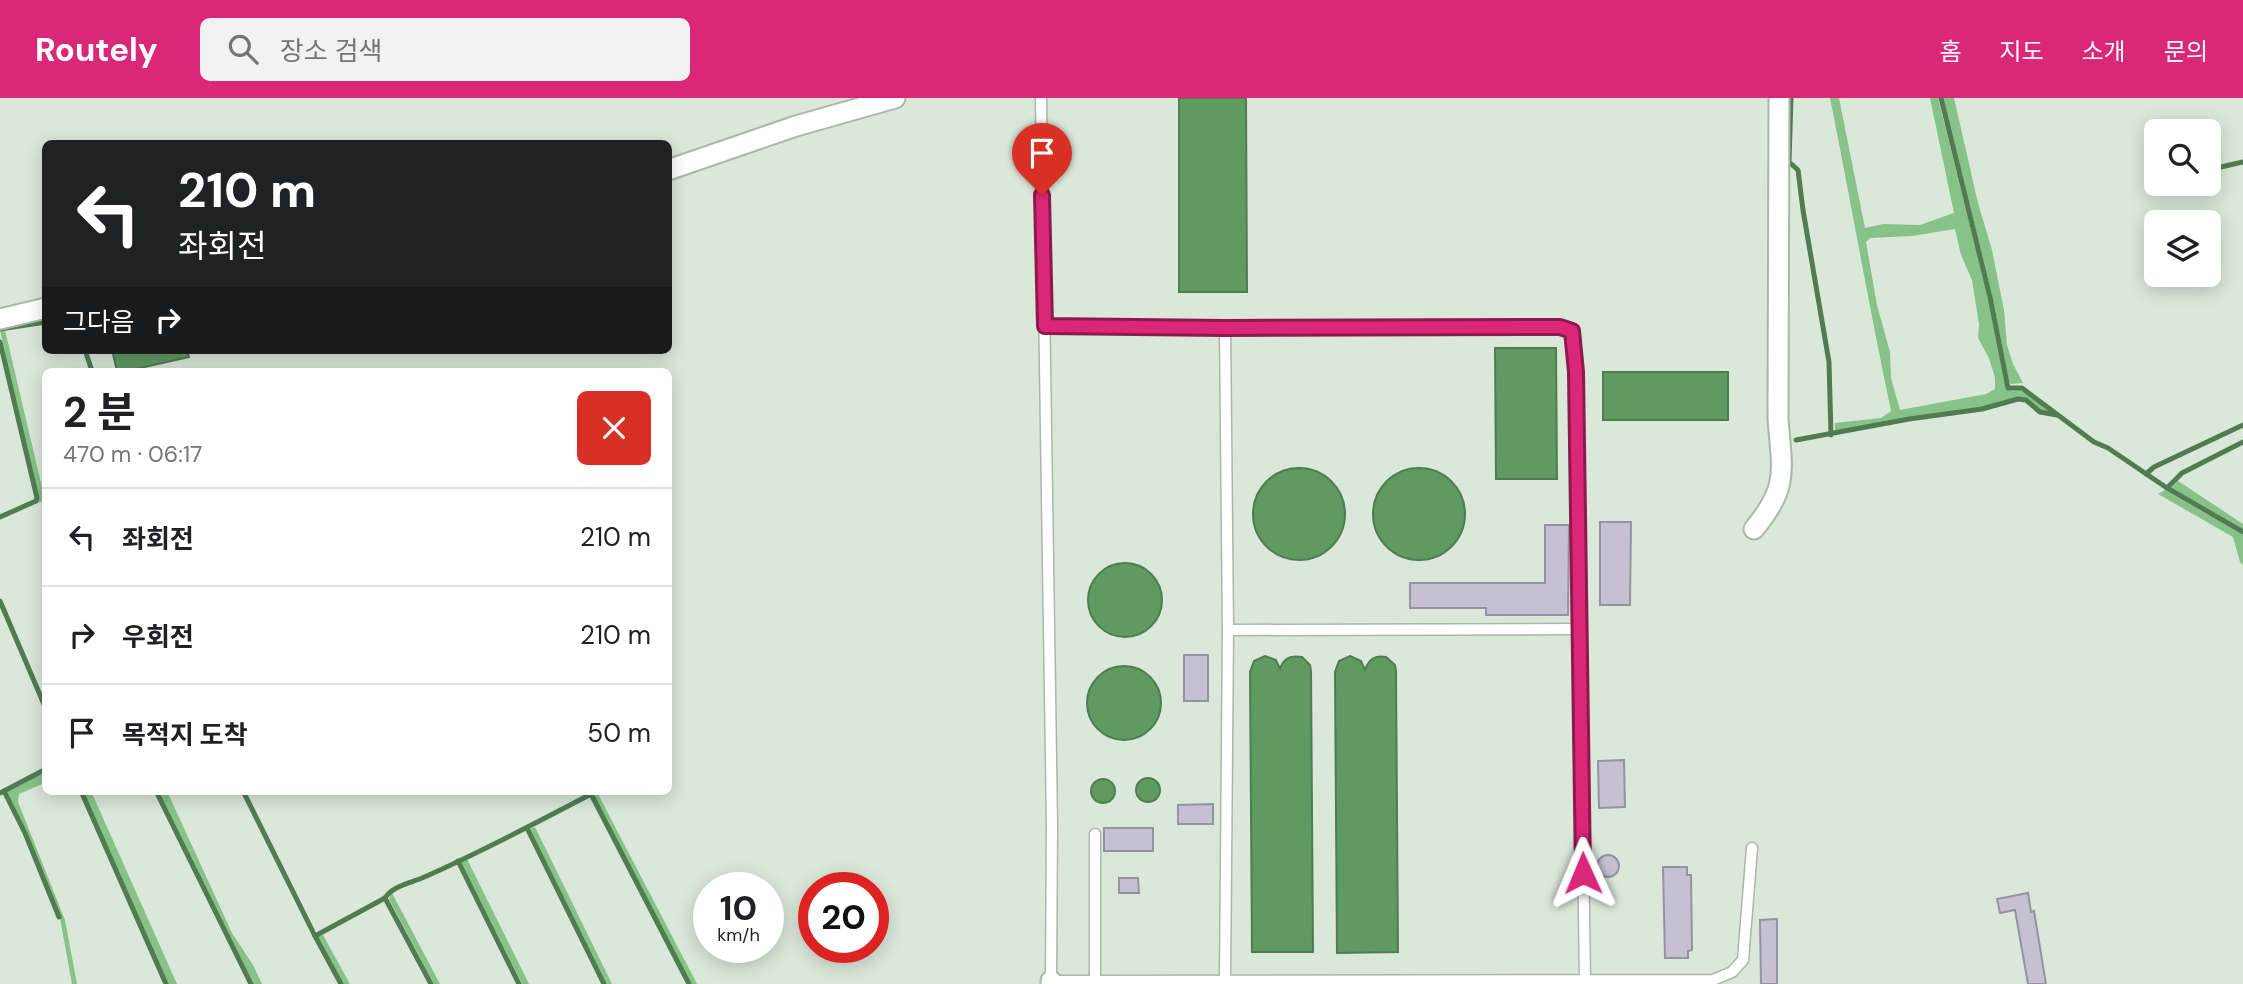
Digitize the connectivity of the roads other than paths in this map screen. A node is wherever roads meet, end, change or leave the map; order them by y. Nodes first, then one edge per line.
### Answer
1 (895, 98) edge
2 (1041, 98) edge
3 (1779, 98) edge
4 (672, 169) edge
5 (42, 309) edge
6 (0, 319) edge
7 (1045, 326) junction
8 (1225, 328) junction
9 (1754, 529) dead end
10 (1578, 629) junction
11 (1228, 630) junction
12 (1095, 834) dead end
13 (1752, 848) dead end
14 (1225, 980) junction
15 (1585, 981) junction
16 (1096, 982) edge
17 (1051, 983) edge

1 - 4 street
2 - 7 lane
3 - 9 street
5 - 6 street
7 - 8 lane
7 - 17 lane
8 - 10 lane
8 - 11 lane
10 - 11 lane
10 - 15 lane
11 - 14 lane
12 - 16 lane
13 - 15 lane
14 - 15 lane
14 - 16 lane
16 - 17 lane

